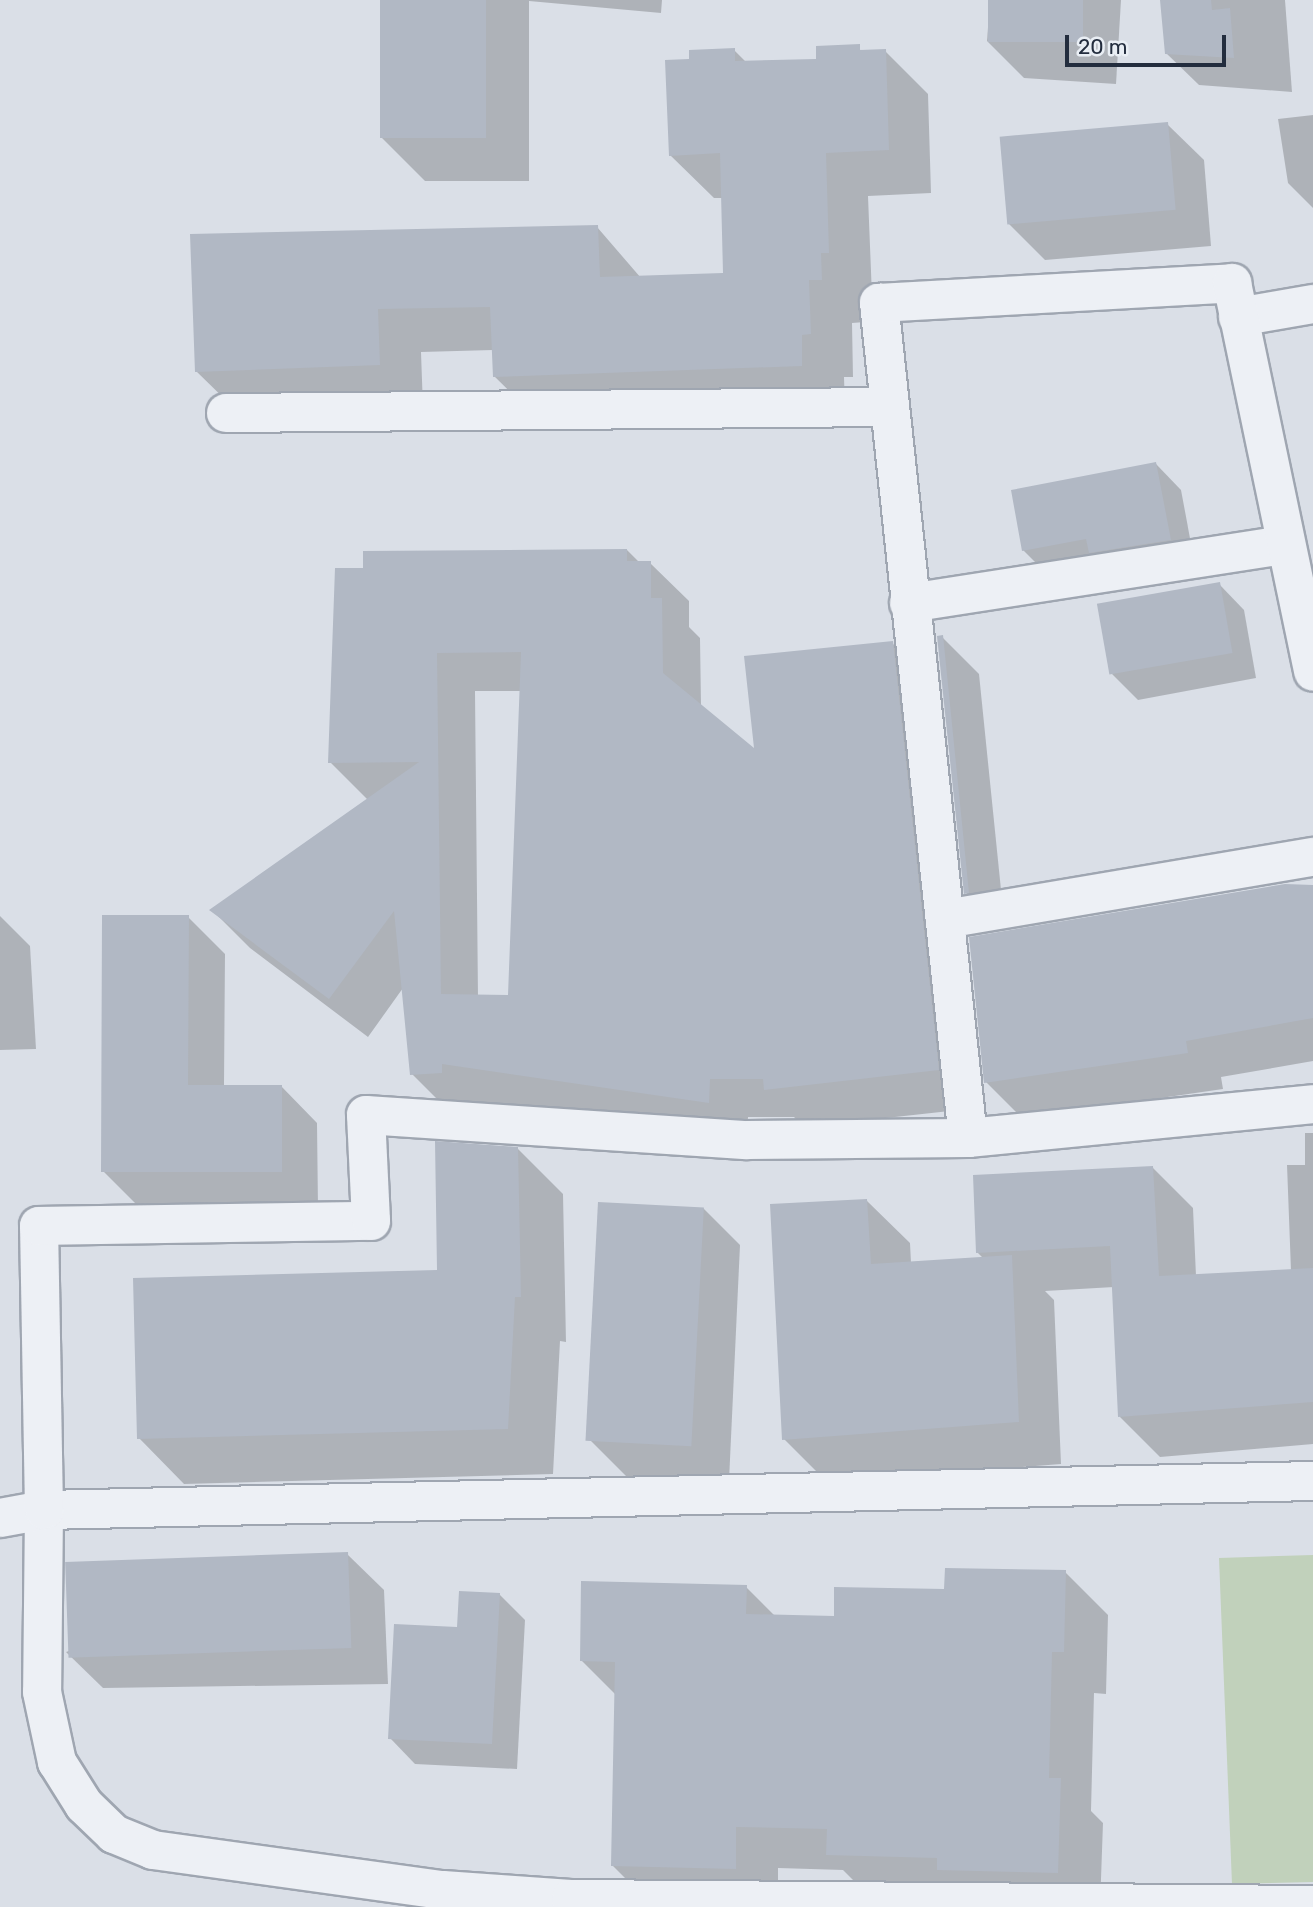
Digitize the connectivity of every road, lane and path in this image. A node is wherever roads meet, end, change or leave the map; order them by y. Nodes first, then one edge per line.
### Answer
1 (1313, 304) edge
2 (1238, 317) junction
3 (890, 407) junction
4 (226, 413) dead end
5 (1283, 545) junction
6 (909, 603) junction
7 (1313, 672) edge
8 (1313, 857) edge
9 (945, 919) junction
10 (1313, 1104) edge
11 (968, 1139) junction
12 (1313, 1482) edge
13 (44, 1510) junction
14 (0, 1518) edge
15 (1313, 1905) edge

1 - 2 street
2 - 3 street
2 - 5 street
3 - 4 street
3 - 6 street
5 - 6 street
5 - 7 street
6 - 9 street
8 - 9 street
9 - 11 street
10 - 11 street
11 - 13 street
12 - 13 street
13 - 14 street
13 - 15 street

